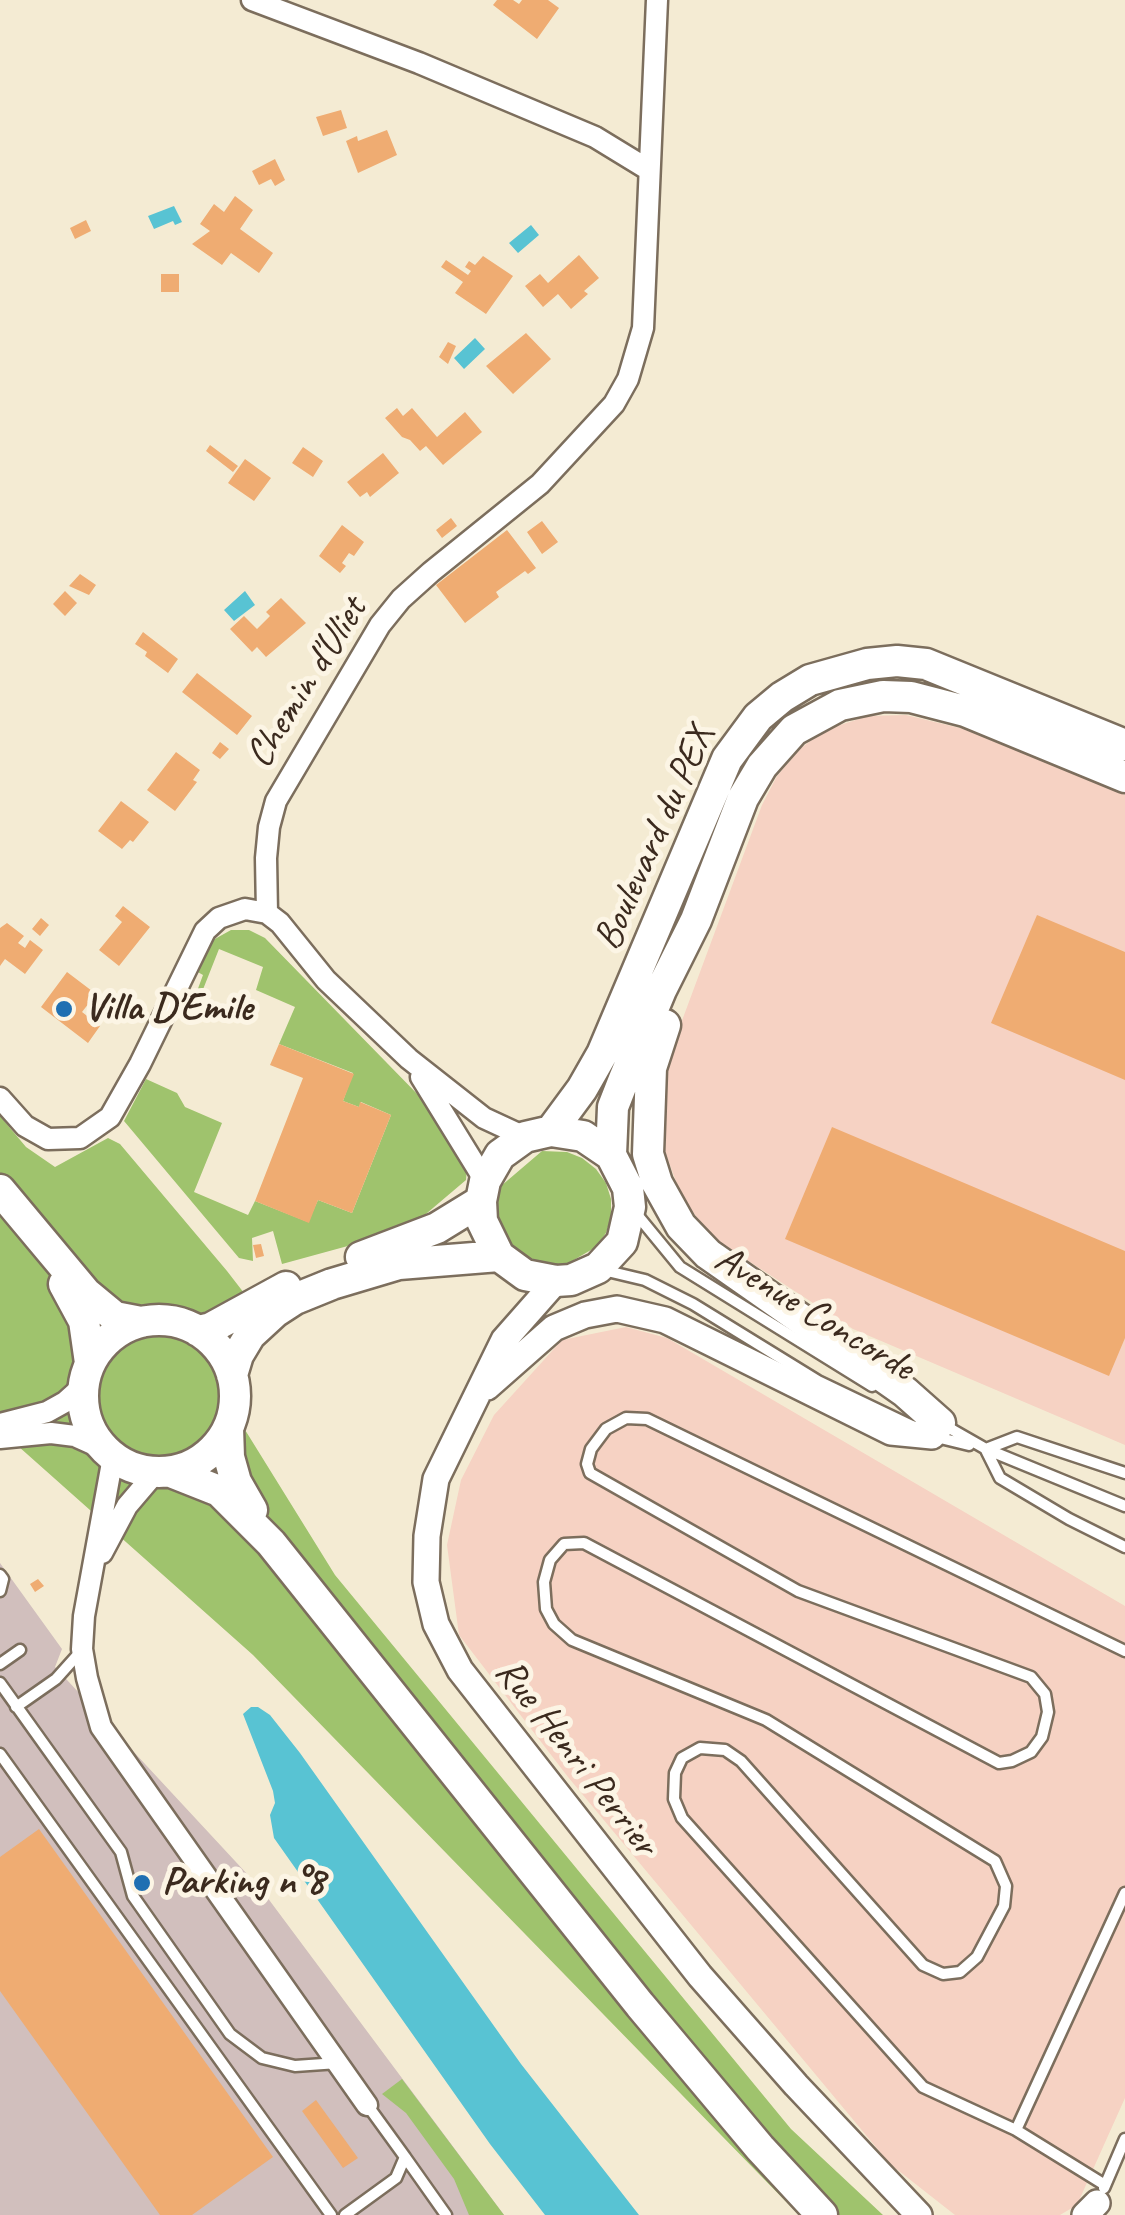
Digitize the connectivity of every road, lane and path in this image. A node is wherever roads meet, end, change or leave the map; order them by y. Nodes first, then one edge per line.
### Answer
1 (252, 0) edge
2 (657, 0) edge
3 (649, 170) junction
4 (1125, 745) edge
5 (1125, 777) edge
6 (267, 913) junction
7 (696, 920) junction
8 (409, 1059) junction
9 (0, 1098) edge
10 (538, 1134) junction
11 (611, 1155) junction
12 (0, 1190) edge
13 (482, 1191) junction
14 (630, 1207) junction
15 (44, 1246) junction
16 (499, 1256) junction
17 (598, 1268) junction
18 (556, 1281) junction
19 (141, 1322) junction
20 (198, 1331) junction
21 (87, 1374) junction
22 (232, 1376) junction
23 (480, 1394) junction
24 (0, 1424) edge
25 (228, 1428) junction
26 (936, 1429) junction
27 (0, 1438) edge
28 (986, 1449) junction
29 (108, 1453) junction
30 (164, 1472) junction
31 (1125, 1472) edge
32 (1125, 1506) edge
33 (271, 1544) junction
34 (1125, 1547) edge
35 (95, 1563) junction
36 (0, 1575) edge
37 (0, 1591) edge
38 (82, 1649) junction
39 (20, 1650) dead end
40 (1125, 1651) edge
41 (0, 1664) edge
42 (0, 1682) edge
43 (16, 1706) junction
44 (0, 1754) edge
45 (1125, 1893) edge
46 (338, 2063) junction
47 (367, 2105) joint
48 (1016, 2130) junction
49 (1125, 2139) edge
50 (405, 2157) junction
51 (864, 2158) junction
52 (1096, 2205) edge
53 (331, 2215) edge
54 (345, 2215) edge
55 (446, 2215) edge
56 (822, 2215) edge
57 (919, 2215) edge
58 (936, 2215) edge

1 - 3 street
2 - 3 street, Chemin d'Uliet
3 - 6 street, Chemin d'Uliet
4 - 10 main road, Boulevard du PEX
5 - 7 main road, Boulevard du PEX
6 - 8 street
6 - 9 street
7 - 11 main road, Boulevard du PEX
7 - 26 main road
8 - 10 street
8 - 13 street
10 - 11 main road
10 - 13 main road
11 - 14 main road
12 - 15 main road
13 - 16 main road
13 - 20 main road
14 - 17 main road
14 - 26 lane, Avenue Concorde
15 - 19 main road
15 - 21 main road
16 - 18 main road
16 - 22 main road
17 - 18 main road
17 - 26 lane, Avenue Concorde
18 - 23 street, Rue Henri Perrier
19 - 20 main road
19 - 21 main road
20 - 22 main road
21 - 24 street
21 - 29 main road
22 - 25 main road
23 - 26 street
23 - 51 street, Rue Henri Perrier
25 - 30 main road
25 - 33 main road
26 - 28 lane, Avenue Concorde
27 - 29 street
28 - 31 lane
28 - 32 lane, Avenue Concorde
28 - 34 lane, Avenue Concorde
29 - 30 main road
29 - 35 street
30 - 33 main road
30 - 35 street
33 - 56 main road
35 - 38 street
36 - 37 lane
38 - 43 lane
38 - 46 street
39 - 41 lane
40 - 48 lane
42 - 43 lane
43 - 46 lane
44 - 53 lane
45 - 48 lane
46 - 47 street
47 - 50 lane
48 - 52 lane
49 - 52 lane
50 - 54 lane
50 - 55 lane
51 - 57 street, Rue Henri Perrier
51 - 58 street

